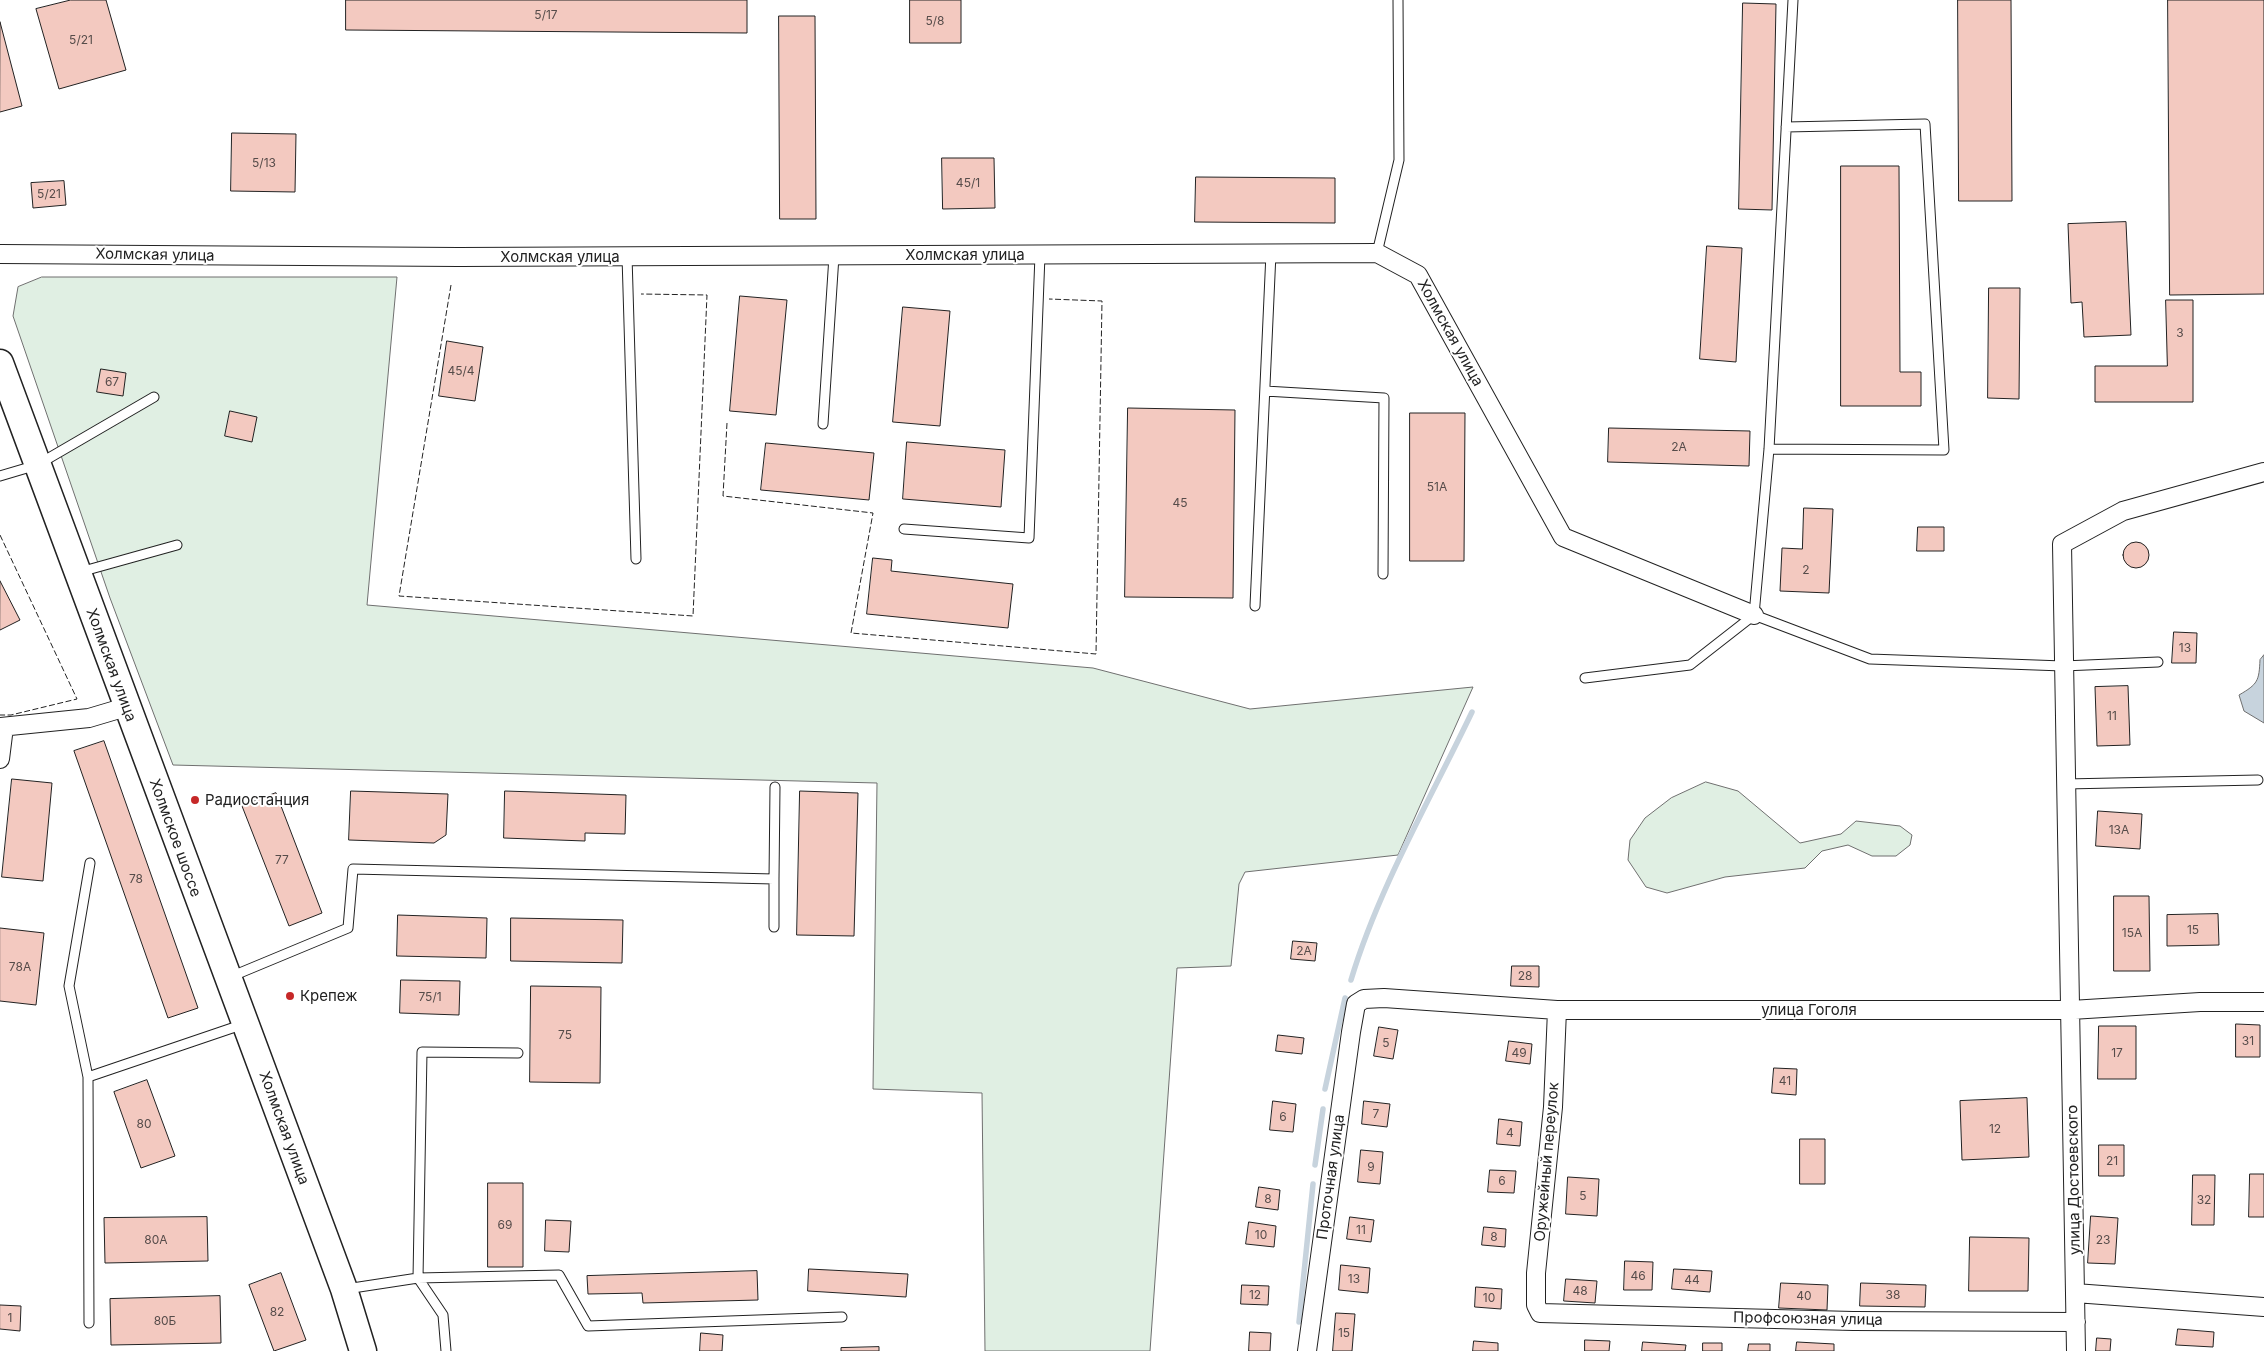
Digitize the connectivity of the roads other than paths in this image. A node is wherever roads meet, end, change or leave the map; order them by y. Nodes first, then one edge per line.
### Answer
1 (1398, 0) edge
2 (1793, 0) edge
3 (1786, 127) junction
4 (1377, 253) junction
5 (0, 254) edge
6 (1271, 254) junction
7 (1040, 255) junction
8 (627, 256) junction
9 (834, 256) junction
10 (0, 363) edge
11 (1265, 392) junction
12 (154, 397) dead end
13 (824, 424) dead end
14 (1769, 449) junction
15 (37, 465) junction
16 (2264, 472) edge
17 (0, 476) edge
18 (904, 529) dead end
19 (177, 546) dead end
20 (636, 559) dead end
21 (77, 573) junction
22 (1383, 574) dead end
23 (1255, 606) dead end
24 (1754, 615) junction
25 (2158, 662) dead end
26 (2063, 666) junction
27 (1585, 678) dead end
28 (126, 707) junction
29 (2, 727) edge
30 (0, 758) edge
31 (150, 770) joint
32 (2258, 780) dead end
33 (2065, 784) junction
34 (775, 788) dead end
35 (90, 863) dead end
36 (774, 879) junction
37 (201, 906) joint
38 (774, 927) dead end
39 (227, 978) junction
40 (2264, 1002) edge
41 (1356, 1004) joint
42 (1557, 1010) junction
43 (2072, 1010) junction
44 (244, 1024) junction
45 (518, 1053) dead end
46 (88, 1077) junction
47 (418, 1278) junction
48 (344, 1290) junction
49 (2075, 1293) junction
50 (2264, 1307) edge
51 (1540, 1313) joint
52 (842, 1317) dead end
53 (2076, 1322) junction
54 (90, 1323) dead end
55 (363, 1351) edge
56 (446, 1351) edge
57 (1307, 1351) edge
58 (2076, 1351) edge

1 - 4 lane
2 - 3 lane
3 - 14 lane
3 - 14 lane
4 - 6 street, Холмская улица
4 - 24 street, Холмская улица
5 - 8 street, Холмская улица
6 - 7 street, Холмская улица
6 - 11 lane
7 - 9 street, Холмская улица
7 - 18 lane
8 - 9 street, Холмская улица
8 - 20 lane
9 - 13 lane
10 - 15 main road, Холмская улица
11 - 22 lane
11 - 23 lane
12 - 15 lane
14 - 24 lane
15 - 17 lane
15 - 21 main road, Холмская улица
16 - 26 street, улица Достоевского
19 - 21 lane
21 - 28 main road, Холмская улица
24 - 26 lane
24 - 27 lane
25 - 26 lane
26 - 33 street, улица Достоевского
28 - 29 street
28 - 31 main road, Холмская улица
29 - 30 street
31 - 37 main road, Холмское шоссе
32 - 33 lane
33 - 43 street, улица Достоевского
34 - 36 lane
35 - 46 lane
36 - 38 lane
36 - 39 lane
37 - 39 main road, Холмская улица
39 - 44 main road, Холмская улица
40 - 43 street, улица Гоголя
41 - 42 street, улица Гоголя
41 - 57 street, Проточная улица
42 - 43 street, улица Гоголя
42 - 51 street, Оружейный переулок
43 - 49 street, улица Достоевского
44 - 46 lane
44 - 48 main road, Холмская улица
45 - 47 lane
46 - 54 lane
47 - 48 lane
47 - 52 lane
47 - 56 lane
48 - 55 main road, Холмская улица
49 - 50 street
49 - 53 street, улица Достоевского
51 - 53 street, Профсоюзная улица
53 - 58 street, улица Достоевского

